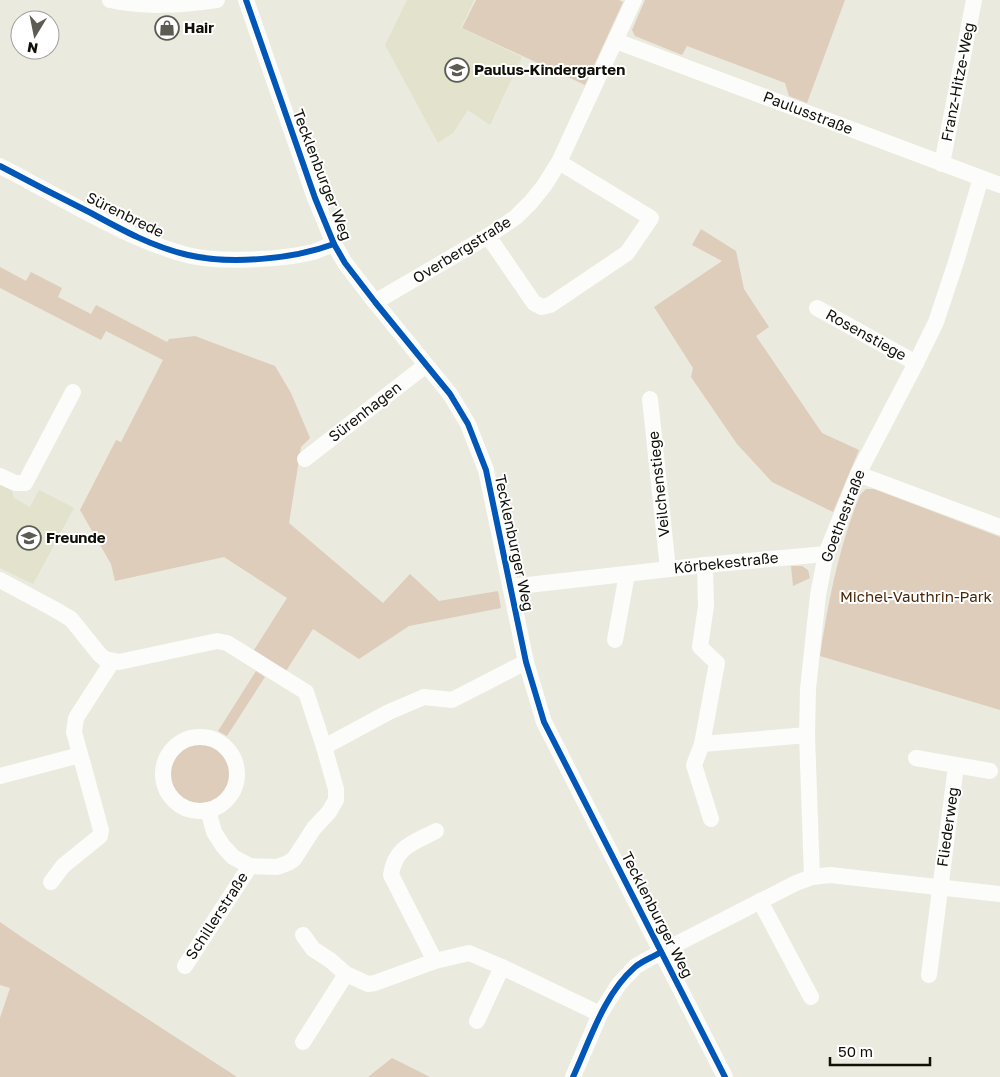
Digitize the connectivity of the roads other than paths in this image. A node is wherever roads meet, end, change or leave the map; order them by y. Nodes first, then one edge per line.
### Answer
1 (110, 0) edge
2 (217, 0) edge
3 (246, 0) edge
4 (634, 0) edge
5 (974, 0) edge
6 (616, 41) junction
7 (559, 162) junction
8 (942, 164) junction
9 (0, 166) edge
10 (981, 178) junction
11 (1000, 185) edge
12 (488, 236) junction
13 (334, 244) junction
14 (375, 302) junction
15 (817, 308) dead end
16 (916, 363) junction
17 (426, 365) junction
18 (73, 392) dead end
19 (650, 399) dead end
20 (305, 459) dead end
21 (858, 474) junction
22 (0, 476) edge
23 (1000, 527) edge
24 (826, 554) junction
25 (705, 565) junction
26 (668, 569) junction
27 (627, 574) junction
28 (0, 580) edge
29 (510, 587) junction
30 (615, 640) dead end
31 (112, 662) junction
32 (526, 662) junction
33 (807, 736) junction
34 (702, 744) junction
35 (324, 747) junction
36 (80, 754) junction
37 (916, 758) dead end
38 (956, 766) junction
39 (990, 771) dead end
40 (0, 776) edge
41 (208, 810) junction
42 (711, 820) dead end
43 (436, 831) dead end
44 (250, 866) junction
45 (812, 878) junction
46 (51, 882) dead end
47 (939, 888) junction
48 (1000, 894) edge
49 (760, 901) junction
50 (303, 935) dead end
51 (662, 952) junction
52 (435, 960) junction
53 (185, 966) dead end
54 (502, 967) junction
55 (346, 974) junction
56 (929, 975) dead end
57 (811, 997) dead end
58 (600, 1014) junction
59 (477, 1021) dead end
60 (303, 1042) dead end
61 (573, 1077) edge
62 (726, 1077) edge

1 - 2 street
3 - 13 street, Tecklenburger Weg
4 - 6 street, Overbergstraße
5 - 8 street, Franz-Hitze-Weg
6 - 7 street, Overbergstraße
6 - 8 street, Paulusstraße
7 - 12 street, Overbergstraße
7 - 12 street
8 - 10 street, Paulusstraße
9 - 13 street, Sürenbrede
10 - 11 street, Paulusstraße
10 - 16 street, Goethestraße
12 - 14 street, Overbergstraße
13 - 14 street, Tecklenburger Weg
14 - 17 street, Tecklenburger Weg
15 - 16 street, Rosenstiege
16 - 21 street, Goethestraße
17 - 20 street, Sürenhagen
17 - 29 street, Tecklenburger Weg
18 - 22 street
19 - 26 street, Veilchenstiege
21 - 23 street
21 - 24 street, Goethestraße
24 - 25 street, Körbekestraße
24 - 33 street, Goethestraße
25 - 26 street, Körbekestraße
25 - 34 street
26 - 27 street, Körbekestraße
27 - 29 street, Körbekestraße
27 - 30 street
28 - 31 street
29 - 32 street, Tecklenburger Weg
31 - 35 street, Schillerstraße
31 - 36 street
32 - 35 street
32 - 51 street, Tecklenburger Weg
33 - 34 street
33 - 45 street, Goethestraße
34 - 42 street
35 - 44 street, Schillerstraße
36 - 40 street
36 - 46 street
37 - 38 street, Fliederweg
38 - 39 street, Fliederweg
38 - 47 street, Fliederweg
41 - 41 street
41 - 44 street, Schillerstraße
43 - 52 street
44 - 53 street, Schillerstraße
45 - 47 street
45 - 49 street
47 - 48 street
47 - 56 street, Fliederweg
49 - 51 street
49 - 57 street
50 - 55 street
51 - 58 street
51 - 62 street, Tecklenburger Weg
52 - 54 street
52 - 55 street
54 - 58 street
54 - 59 street
55 - 60 street
58 - 61 street

